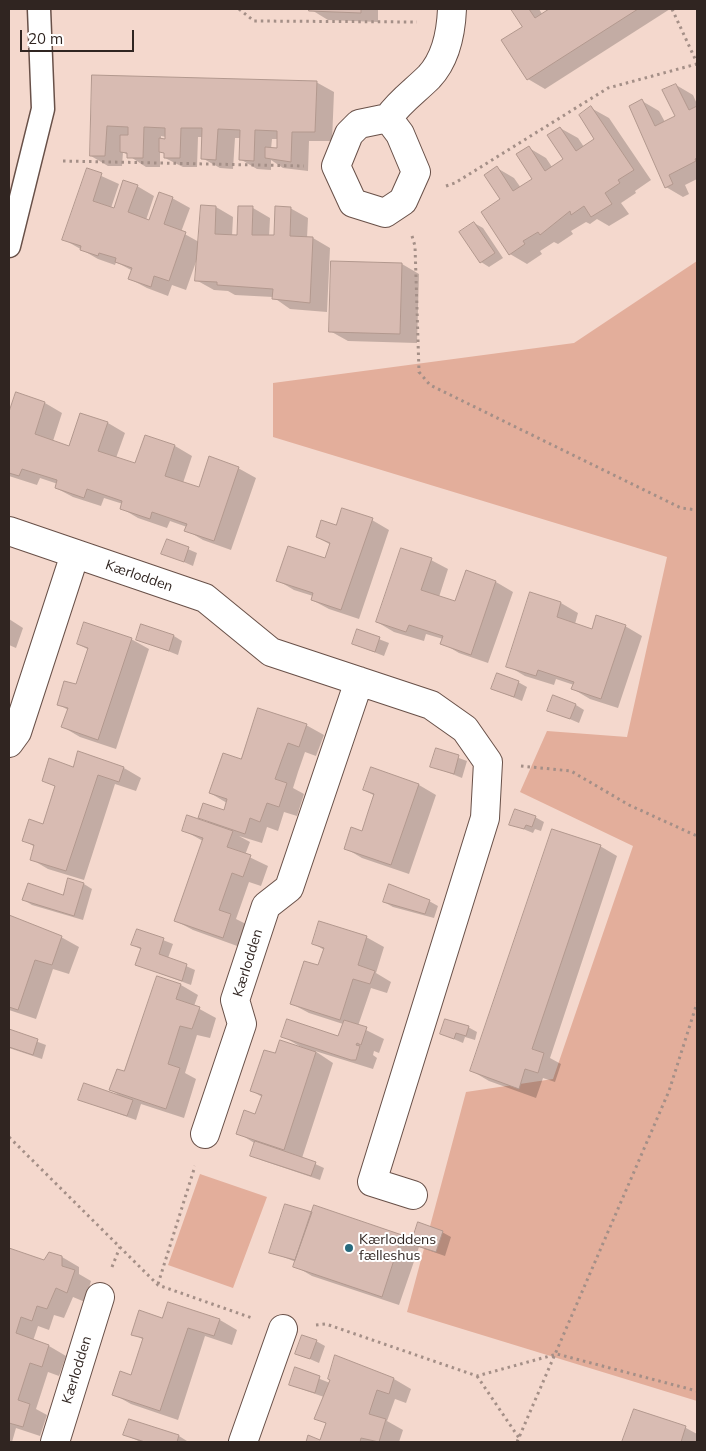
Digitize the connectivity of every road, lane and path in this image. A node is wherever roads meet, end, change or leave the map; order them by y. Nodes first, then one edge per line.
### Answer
1 (39, 9) edge
2 (239, 9) edge
3 (672, 9) edge
4 (452, 15) edge
5 (697, 63) edge
6 (388, 118) junction
7 (30, 161) junction
8 (336, 166) junction
9 (403, 201) junction
10 (9, 246) edge
11 (697, 510) edge
12 (9, 531) edge
13 (75, 554) junction
14 (359, 680) junction
15 (9, 743) edge
16 (488, 762) junction
17 (697, 836) edge
18 (697, 1003) edge
19 (205, 1134) joint
20 (9, 1137) edge
21 (413, 1195) dead end
22 (158, 1284) junction
23 (100, 1297) dead end
24 (283, 1329) junction
25 (557, 1354) junction
26 (477, 1376) junction
27 (697, 1390) edge
28 (518, 1440) edge
29 (55, 1442) edge
30 (243, 1442) edge

1 - 7 lane
2 - 4 path
3 - 5 path
4 - 6 street
5 - 9 path
6 - 8 street
6 - 9 street
7 - 8 path
7 - 10 lane
8 - 9 street
9 - 11 path
12 - 13 street, Kærlodden
13 - 14 street, Kærlodden
13 - 15 street
14 - 16 street, Kærlodden
14 - 19 street, Kærlodden
16 - 17 path
16 - 21 street
18 - 25 path
19 - 22 path
20 - 22 path
22 - 24 path
23 - 29 street, Kærlodden
24 - 26 path
24 - 30 street
25 - 26 path
25 - 27 path
25 - 28 path
26 - 28 path

